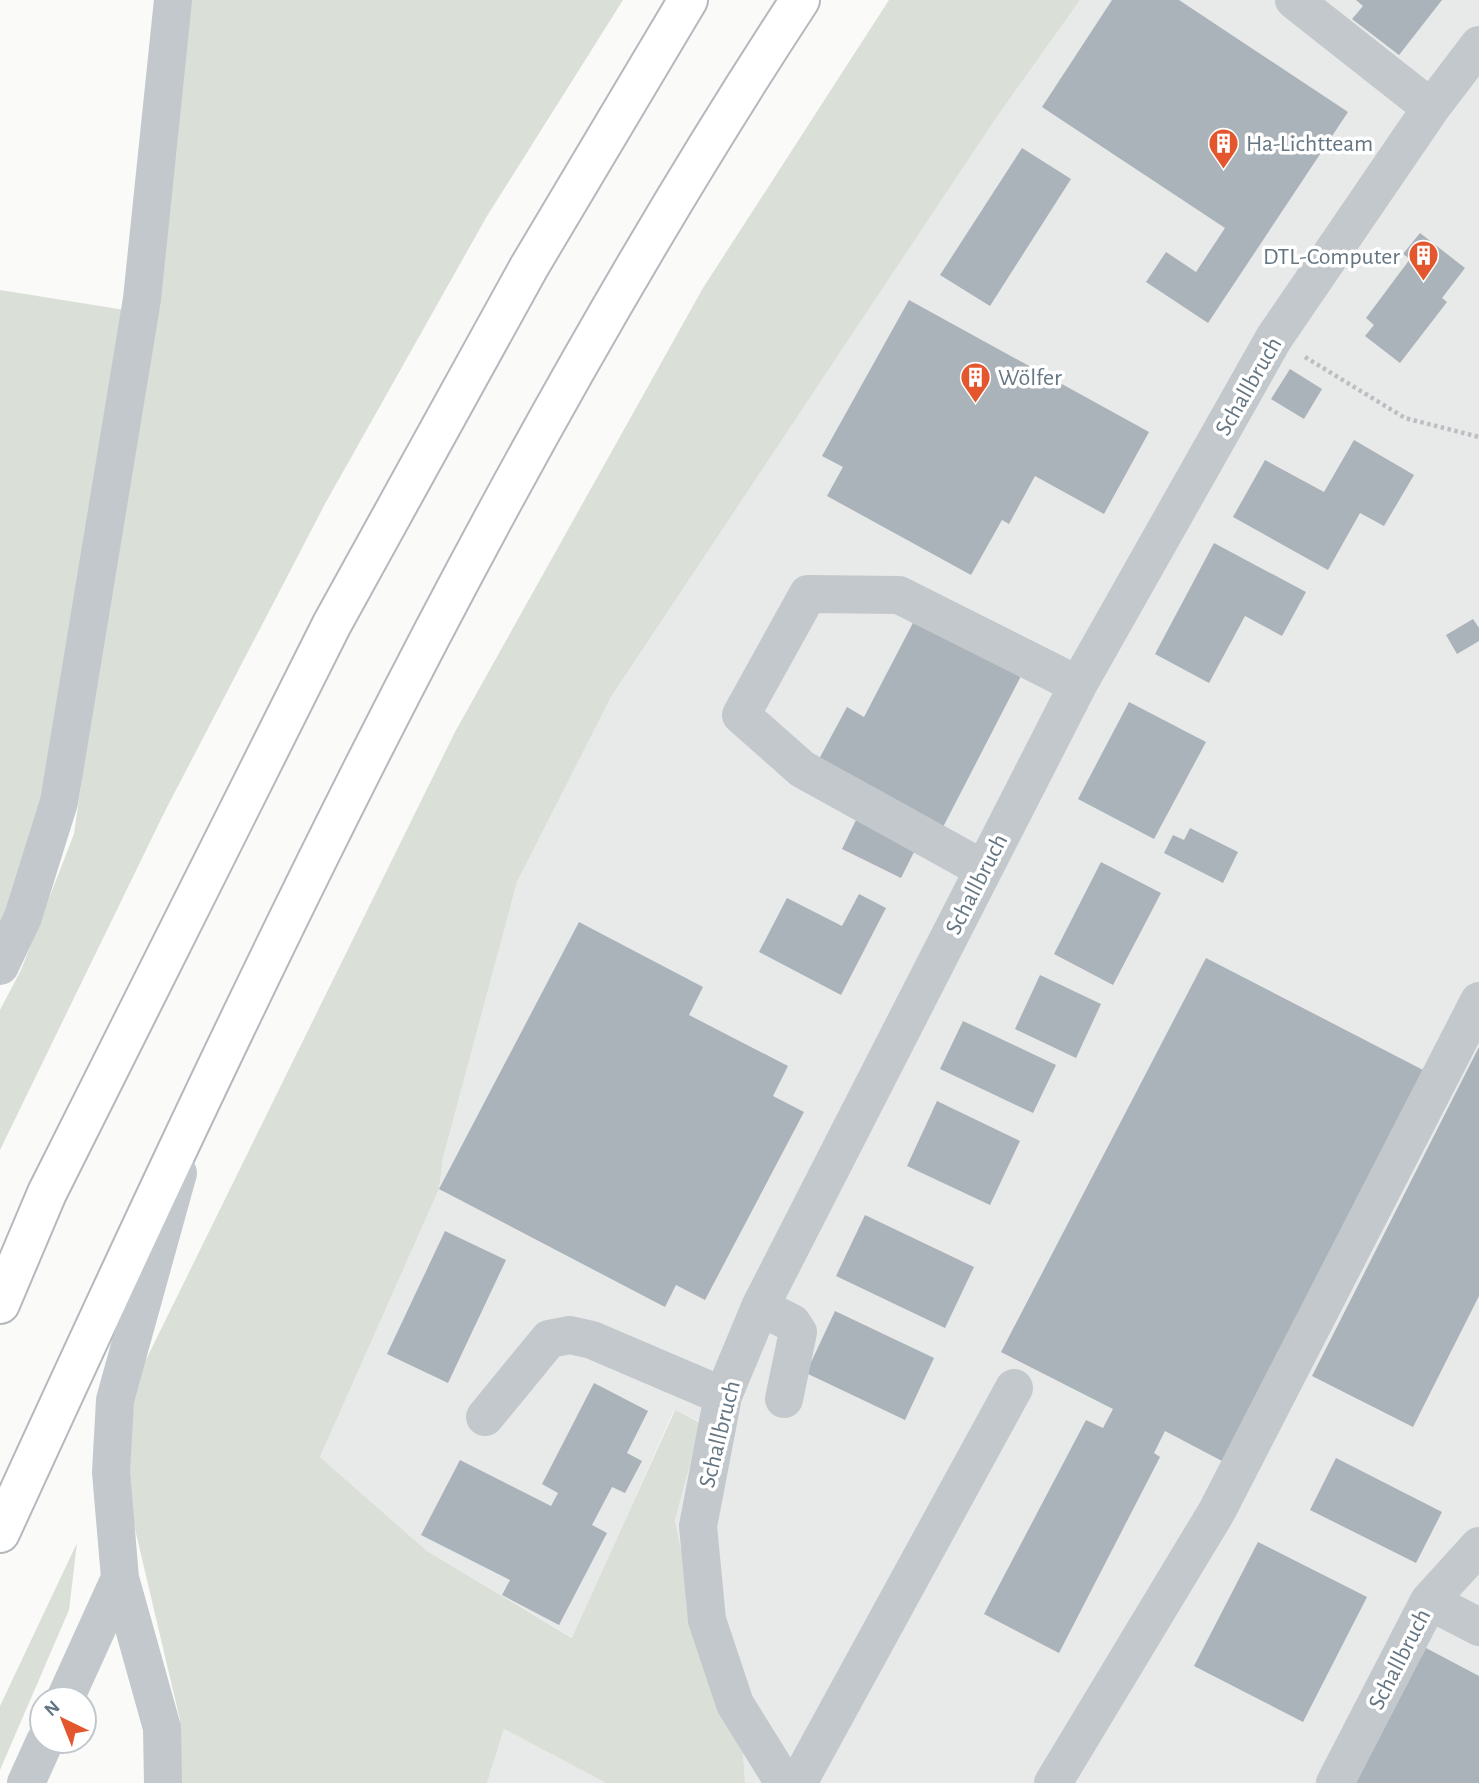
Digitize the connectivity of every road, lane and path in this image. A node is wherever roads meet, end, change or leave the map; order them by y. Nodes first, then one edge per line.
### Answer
1 (173, 0) edge
2 (688, 0) edge
3 (800, 0) edge
4 (1294, 0) edge
5 (1479, 45) edge
6 (1431, 108) junction
7 (1275, 338) junction
8 (1479, 437) edge
9 (1078, 685) junction
10 (983, 869) junction
11 (0, 966) edge
12 (1479, 1001) edge
13 (190, 1126) junction
14 (47, 1193) junction
15 (0, 1263) edge
16 (0, 1304) edge
17 (760, 1307) junction
18 (1014, 1388) dead end
19 (723, 1396) junction
20 (784, 1399) dead end
21 (485, 1417) dead end
22 (0, 1533) edge
23 (1479, 1546) edge
24 (120, 1578) junction
25 (1429, 1601) junction
26 (1479, 1627) edge
27 (71, 1685) edge
28 (39, 1755) edge
29 (26, 1783) edge
30 (163, 1783) edge
31 (784, 1783) edge
32 (798, 1783) edge
33 (1053, 1783) edge
34 (1335, 1783) edge

1 - 11 street
2 - 14 highway
3 - 13 highway
4 - 6 street
5 - 6 street, Schallbruch
6 - 7 street, Schallbruch
7 - 8 path
7 - 9 street, Schallbruch
9 - 10 street, Schallbruch
9 - 10 street
10 - 17 street, Schallbruch
12 - 33 street
13 - 22 highway
13 - 24 street
14 - 15 street
14 - 16 highway
17 - 19 street, Schallbruch
17 - 20 street
18 - 32 street
19 - 21 street
19 - 31 street, Schallbruch
23 - 25 street, Schallbruch
24 - 27 street
24 - 30 street
25 - 26 street
25 - 34 street, Schallbruch
28 - 29 street

